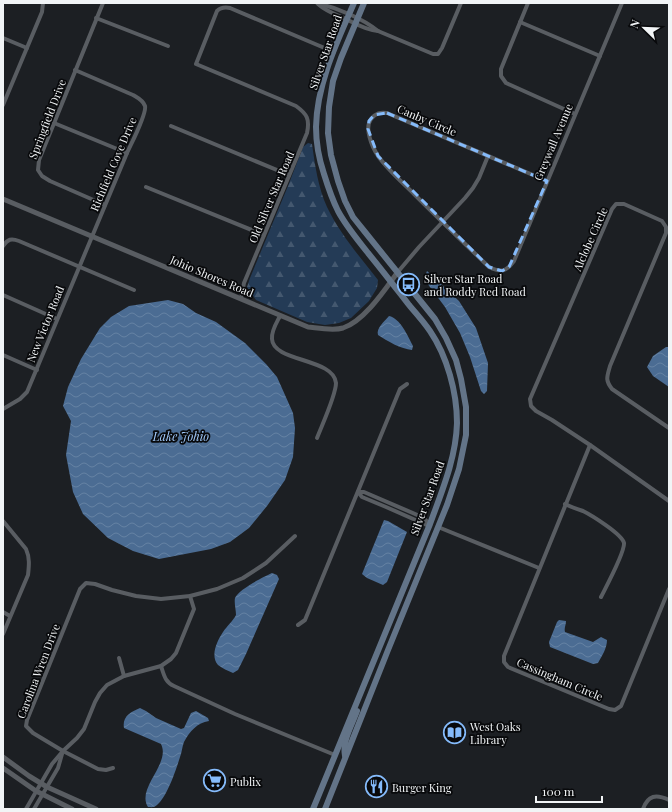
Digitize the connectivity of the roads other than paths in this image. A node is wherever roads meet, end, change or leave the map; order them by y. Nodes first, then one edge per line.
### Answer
1 (43, 3) edge
2 (103, 3) edge
3 (317, 3) edge
4 (354, 3) edge
5 (364, 3) edge
6 (461, 3) edge
7 (528, 3) edge
8 (622, 3) edge
9 (348, 17) junction
10 (96, 18) junction
11 (356, 21) junction
12 (520, 22) junction
13 (3, 38) edge
14 (168, 46) dead end
15 (27, 48) junction
16 (334, 52) junction
17 (600, 56) junction
18 (75, 70) junction
19 (4, 102) edge
20 (575, 114) junction
21 (54, 123) junction
22 (171, 126) dead end
23 (127, 153) junction
24 (488, 156) junction
25 (289, 175) junction
26 (547, 181) junction
27 (146, 187) dead end
28 (3, 199) edge
29 (105, 205) junction
30 (442, 222) junction
31 (264, 235) junction
32 (92, 236) junction
33 (3, 246) edge
34 (79, 267) junction
35 (489, 267) joint
36 (397, 273) junction
37 (391, 282) junction
38 (134, 290) dead end
39 (3, 295) edge
40 (241, 299) junction
41 (280, 316) junction
42 (57, 319) junction
43 (3, 355) edge
44 (37, 370) junction
45 (408, 384) dead end
46 (3, 409) edge
47 (669, 428) edge
48 (317, 438) dead end
49 (590, 445) junction
50 (453, 457) junction
51 (358, 492) junction
52 (669, 501) edge
53 (565, 504) junction
54 (395, 505) junction
55 (393, 510) junction
56 (3, 521) edge
57 (429, 525) junction
58 (438, 528) junction
59 (295, 536) dead end
60 (539, 568) junction
61 (414, 586) junction
62 (669, 589) edge
63 (190, 596) junction
64 (601, 597) dead end
65 (3, 612) edge
66 (10, 616) junction
67 (298, 625) dead end
68 (3, 634) edge
69 (118, 658) dead end
70 (161, 666) junction
71 (124, 676) junction
72 (367, 676) junction
73 (63, 752) junction
74 (335, 755) junction
75 (346, 756) junction
76 (3, 757) edge
77 (52, 764) junction
78 (3, 768) edge
79 (58, 768) junction
80 (113, 768) dead end
81 (41, 783) junction
82 (47, 787) junction
83 (36, 791) junction
84 (43, 794) junction
85 (669, 800) edge
86 (26, 809) edge
87 (34, 809) edge
88 (72, 809) edge
89 (96, 809) edge
90 (313, 809) edge
91 (325, 809) edge
92 (643, 809) edge

1 - 15 street
2 - 10 street, Springfield Drive
3 - 9 street
4 - 9 main road, Silver Star Road
5 - 11 main road, Silver Star Road
6 - 11 street
7 - 12 street
8 - 17 street, Greywall Avenue
9 - 11 street
9 - 16 main road, Silver Star Road
10 - 14 street
10 - 18 street, Springfield Drive
11 - 36 main road, Silver Star Road
12 - 17 street
12 - 20 street
13 - 15 street
15 - 19 street
16 - 25 street, Old Silver Star Road
16 - 37 main road, Silver Star Road
17 - 20 street, Greywall Avenue
18 - 21 street, Springfield Drive
18 - 23 street, Richfield Cove Drive
20 - 26 street, Greywall Avenue
21 - 23 street
21 - 29 street, Springfield Drive
22 - 25 street
23 - 29 street, Richfield Cove Drive
24 - 26 street, Canby Circle
24 - 30 street
24 - 30 street, Canby Circle
25 - 31 street, Old Silver Star Road
26 - 35 street, Greywall Avenue
27 - 31 street
28 - 32 street, Johio Shores Road
29 - 32 street, Richfield Cove Drive
30 - 35 street, Canby Circle
30 - 36 street
31 - 40 street, Old Silver Star Road
32 - 34 street, New Victor Road
32 - 40 street, Johio Shores Road
33 - 34 street
34 - 38 street
34 - 42 street, New Victor Road
36 - 37 street, Johio Shores Road
36 - 58 main road, Silver Star Road
37 - 41 street, Johio Shores Road
37 - 50 main road, Silver Star Road
39 - 42 street
40 - 41 street, Johio Shores Road
41 - 48 street
42 - 44 street, New Victor Road
43 - 44 street
44 - 46 street, New Victor Road
45 - 51 street
47 - 49 street, Alclobe Circle
49 - 52 street
49 - 53 street, Cassingham Circle
50 - 57 main road, Silver Star Road
50 - 58 main road
51 - 54 street
51 - 55 street
51 - 67 street
53 - 60 street, Cassingham Circle
53 - 64 street
54 - 55 street
54 - 57 street
55 - 57 street
56 - 66 street
57 - 61 main road
57 - 72 main road, Silver Star Road
58 - 60 street
58 - 61 main road, Silver Star Road
59 - 63 street
60 - 62 street, Cassingham Circle
61 - 75 main road, Silver Star Road
63 - 70 street
63 - 73 street, Carolina Wren Drive
65 - 66 street
66 - 68 street
69 - 71 street
70 - 71 street
70 - 74 street
71 - 73 street
72 - 74 main road, Silver Star Road
72 - 75 main road
73 - 77 street
73 - 79 street
73 - 80 street
74 - 90 main road, Silver Star Road
75 - 91 main road, Silver Star Road
76 - 81 street
77 - 79 street
77 - 81 street
78 - 83 street
79 - 82 street
81 - 82 street
81 - 83 street
82 - 84 street
82 - 89 street
83 - 84 street
83 - 86 street
84 - 87 street
84 - 88 street
85 - 92 street

